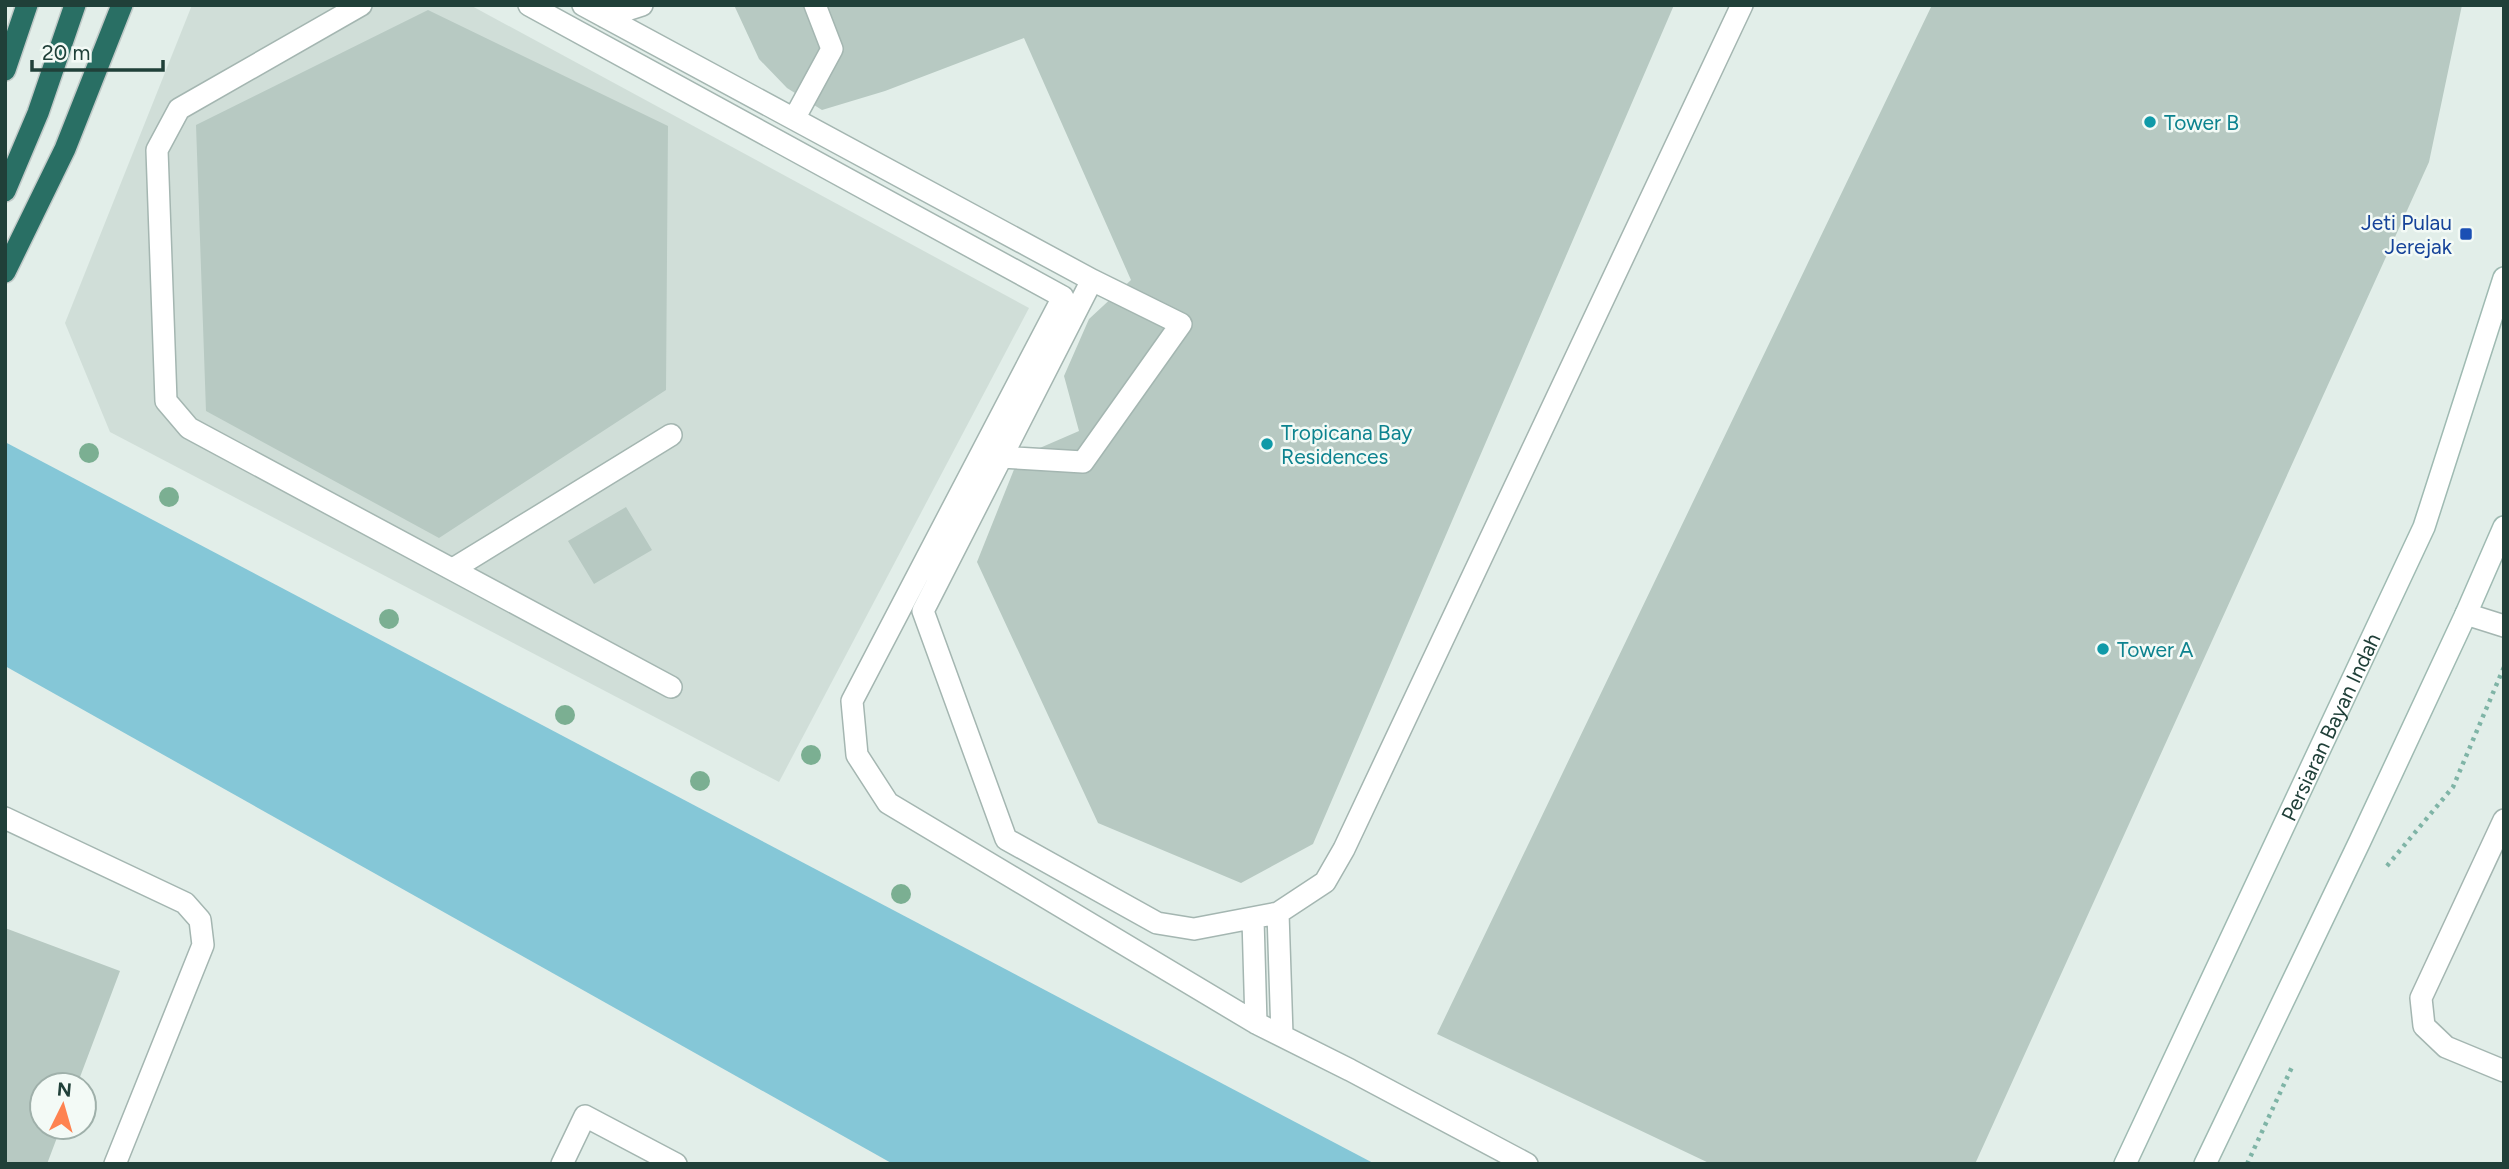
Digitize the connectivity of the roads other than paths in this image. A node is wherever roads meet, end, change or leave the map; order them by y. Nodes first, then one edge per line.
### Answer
1 (27, 5) edge
2 (75, 5) edge
3 (122, 5) edge
4 (361, 5) edge
5 (529, 5) edge
6 (583, 5) edge
7 (642, 5) edge
8 (815, 5) edge
9 (1742, 5) edge
10 (605, 17) junction
11 (5, 71) edge
12 (794, 119) junction
13 (5, 191) edge
14 (5, 272) edge
15 (2504, 278) edge
16 (1092, 280) junction
17 (671, 435) dead end
18 (1001, 457) junction
19 (2504, 527) edge
20 (453, 569) junction
21 (2466, 614) junction
22 (2504, 626) edge
23 (671, 687) dead end
24 (5, 818) edge
25 (2504, 820) edge
26 (1278, 913) junction
27 (1253, 919) junction
28 (1256, 1023) junction
29 (1282, 1035) junction
30 (2504, 1071) edge
31 (116, 1164) edge
32 (562, 1164) edge
33 (676, 1164) edge
34 (1527, 1164) edge
35 (2125, 1164) edge
36 (2205, 1164) edge

1 - 11 highway
2 - 13 highway
3 - 14 highway
4 - 20 street
5 - 28 street
6 - 10 street
7 - 10 street
8 - 12 street
9 - 26 street
10 - 12 street
12 - 16 street
15 - 35 street, Persiaran Bayan Indah
16 - 18 street
16 - 18 street
17 - 20 street
18 - 27 street
19 - 21 street
20 - 23 street
21 - 22 street
21 - 36 street
24 - 31 street
25 - 30 street
26 - 27 street
26 - 29 street
27 - 28 street
28 - 29 street
29 - 34 street
32 - 33 street

